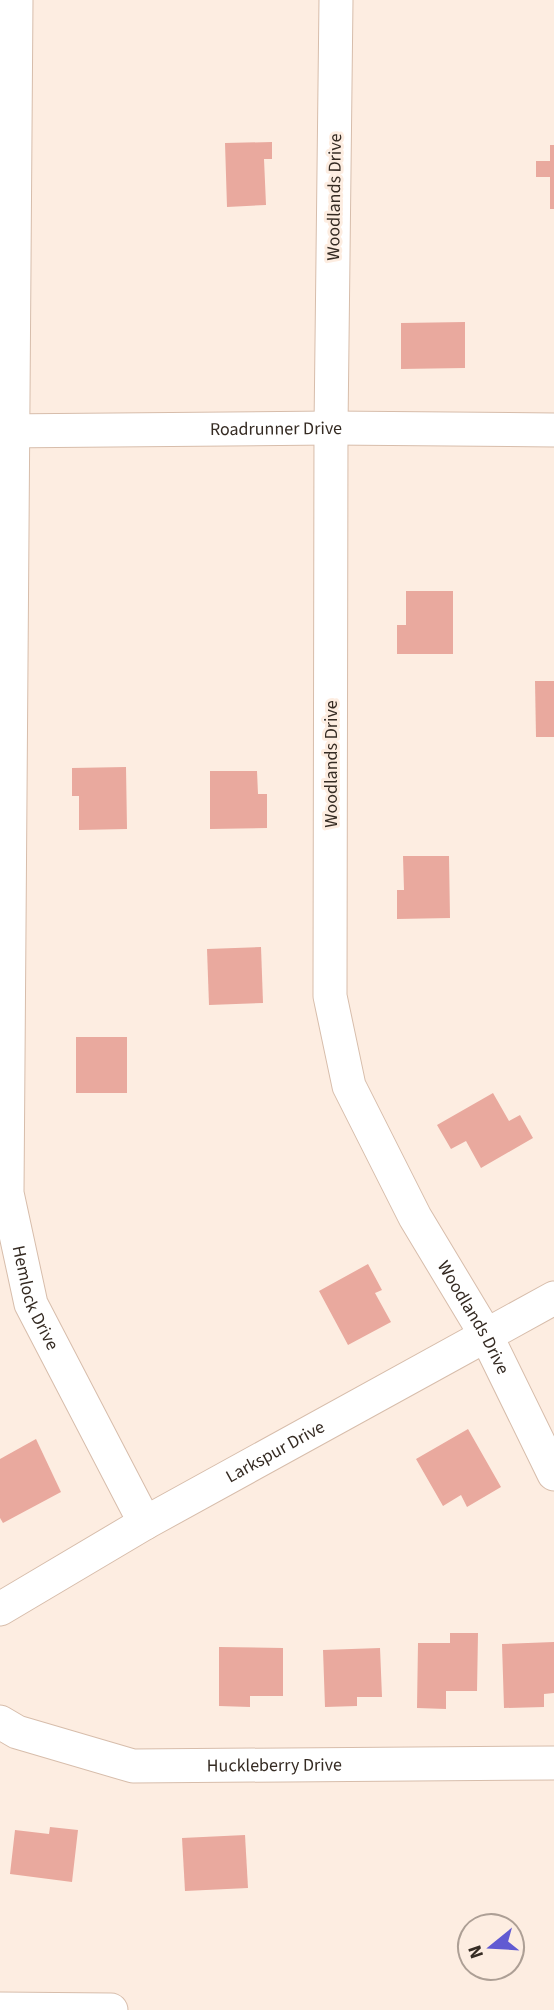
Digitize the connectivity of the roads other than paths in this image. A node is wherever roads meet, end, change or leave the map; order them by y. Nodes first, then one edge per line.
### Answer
1 (16, 0) edge
2 (336, 0) edge
3 (331, 428) junction
4 (554, 430) edge
5 (6, 431) edge
6 (554, 1298) edge
7 (486, 1335) junction
8 (554, 1475) edge
9 (145, 1523) junction
10 (0, 1609) edge
11 (0, 1722) edge
12 (554, 1763) edge
13 (0, 2008) edge
14 (111, 2010) edge

1 - 5 street, Hemlock Drive
2 - 3 street, Woodlands Drive
3 - 4 street, Roadrunner Drive
3 - 5 street, Roadrunner Drive
3 - 7 street, Woodlands Drive
5 - 9 street, Hemlock Drive
6 - 7 street, Larkspur Drive
7 - 8 street, Woodlands Drive
7 - 9 street, Larkspur Drive
9 - 10 street, Larkspur Drive
11 - 12 street, Huckleberry Drive
13 - 14 street

